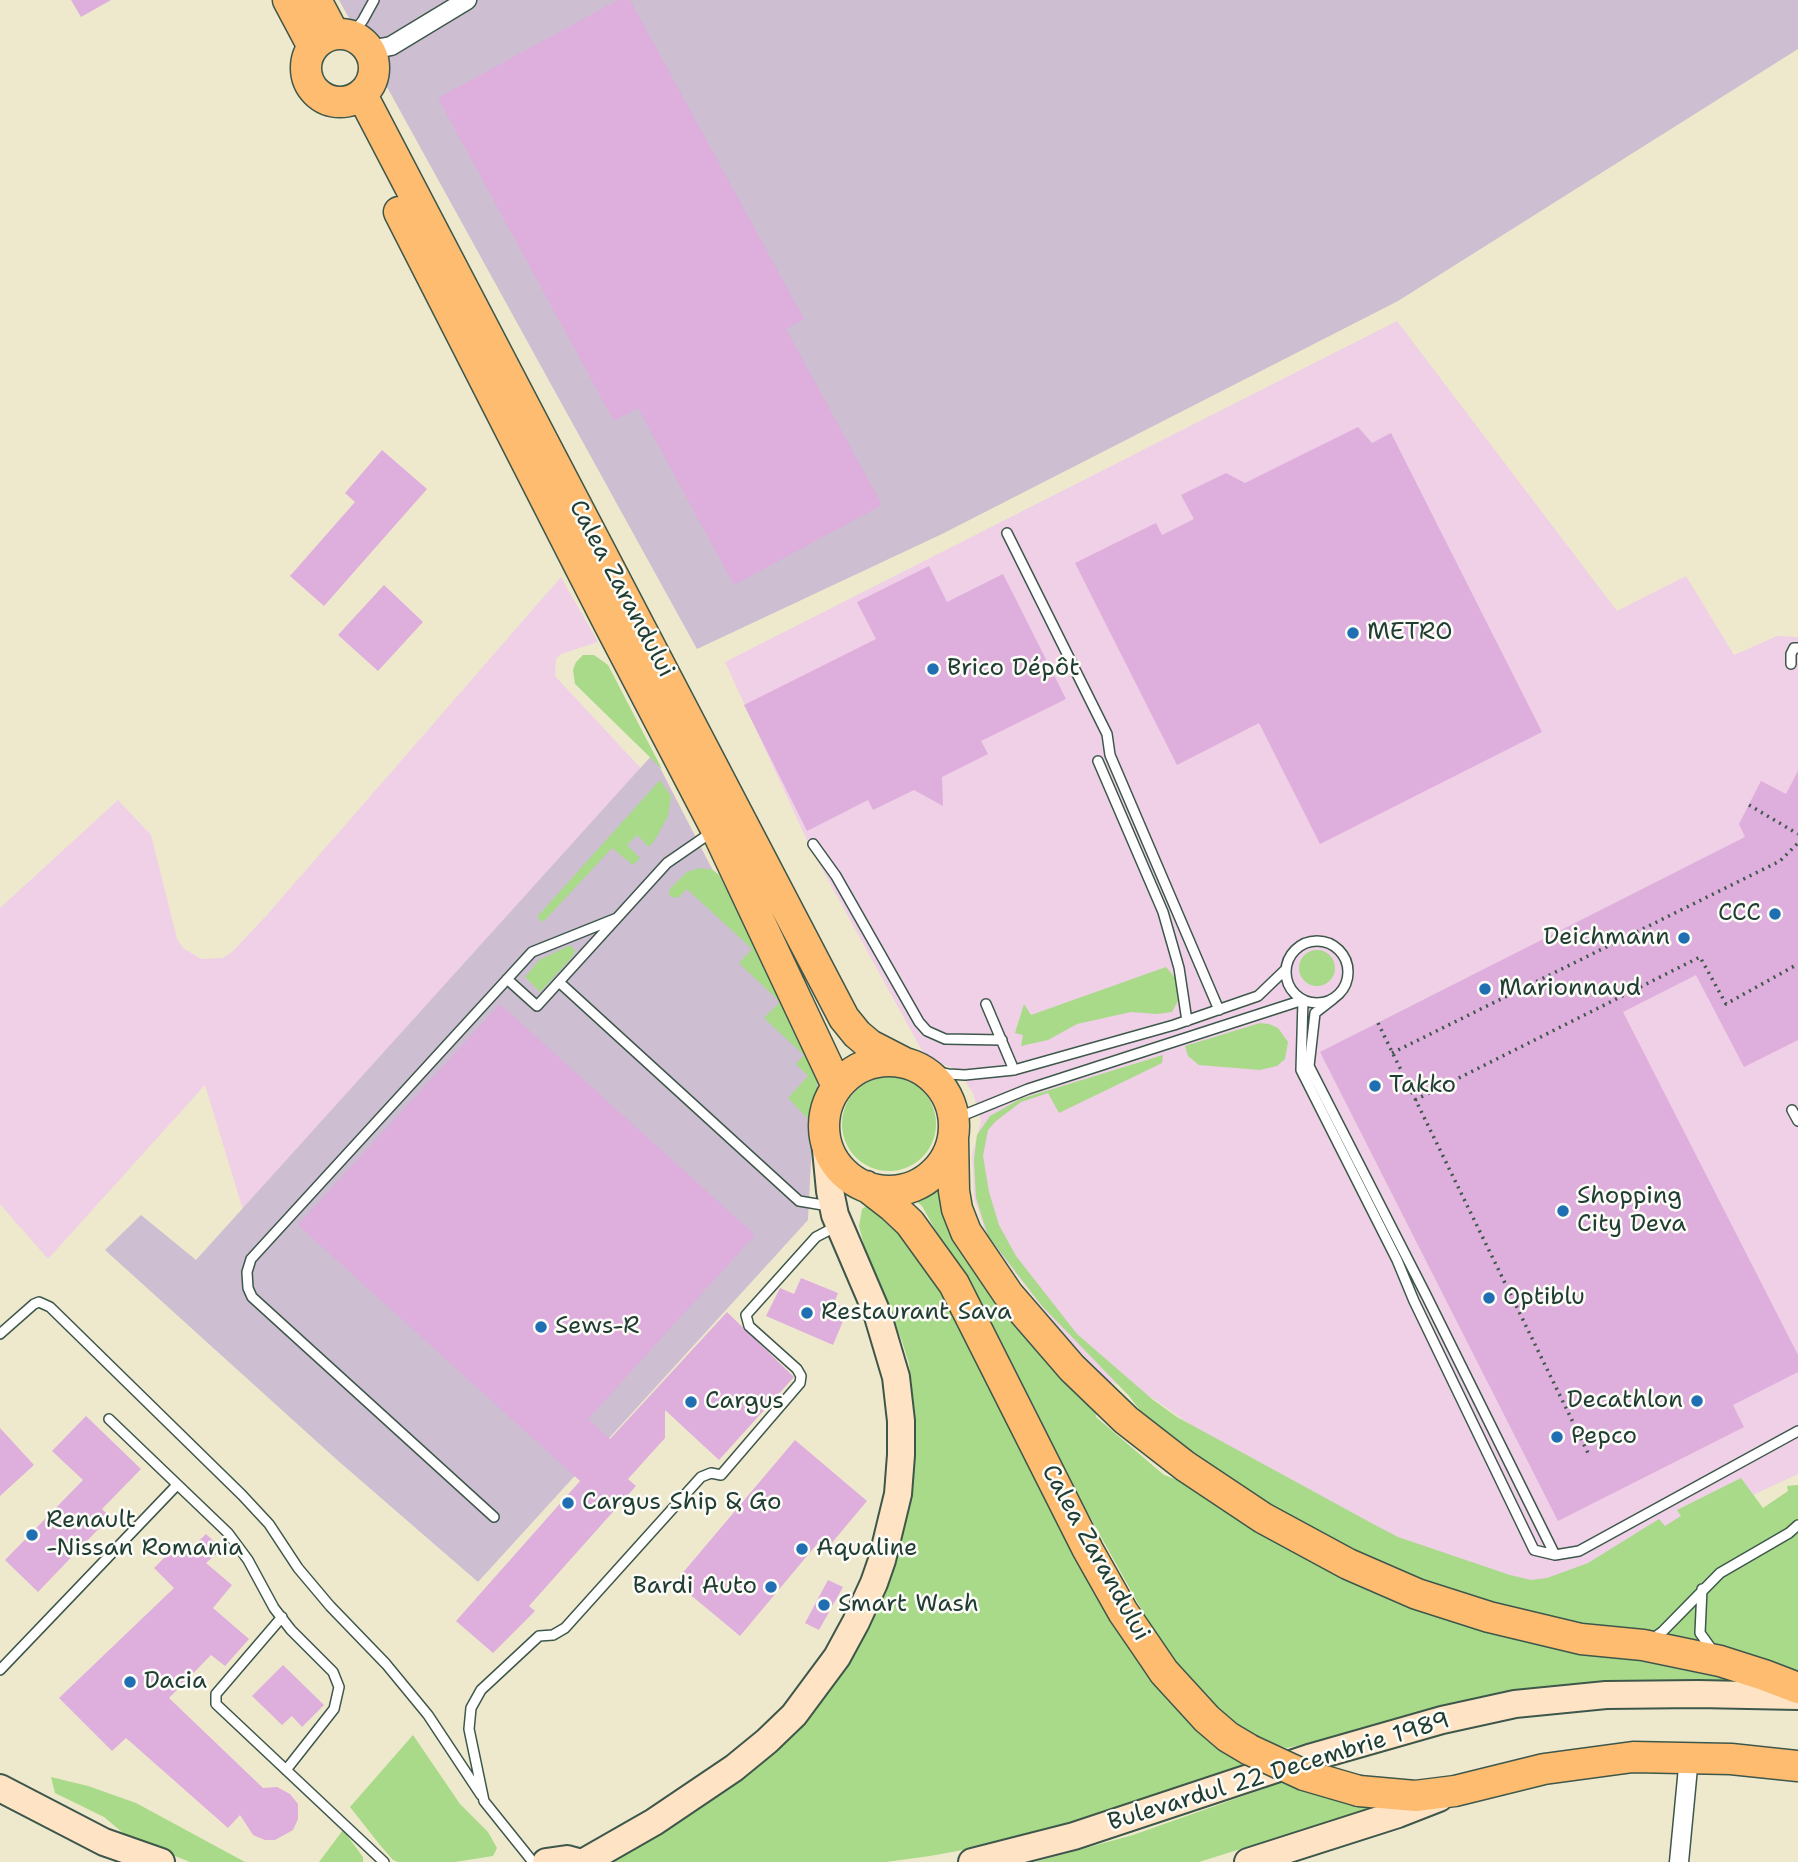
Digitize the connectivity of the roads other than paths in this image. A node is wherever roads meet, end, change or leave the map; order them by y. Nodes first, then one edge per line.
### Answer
1 (288, 0) edge
2 (316, 0) edge
3 (374, 0) edge
4 (467, 0) edge
5 (342, 42) junction
6 (353, 98) junction
7 (1007, 533) dead end
8 (1798, 648) edge
9 (1791, 664) dead end
10 (1098, 761) dead end
11 (716, 829) junction
12 (813, 844) dead end
13 (617, 918) junction
14 (1286, 969) junction
15 (508, 979) junction
16 (559, 982) junction
17 (1333, 999) junction
18 (1303, 1000) junction
19 (986, 1004) dead end
20 (1219, 1010) junction
21 (1186, 1021) junction
22 (1002, 1040) junction
23 (912, 1065) junction
24 (1014, 1070) junction
25 (837, 1086) junction
26 (1792, 1110) dead end
27 (1798, 1121) edge
28 (954, 1129) junction
29 (825, 1139) junction
30 (860, 1184) junction
31 (836, 1216) junction
32 (860, 1272) junction
33 (0, 1334) edge
34 (109, 1419) dead end
35 (1798, 1431) edge
36 (177, 1485) junction
37 (494, 1517) dead end
38 (1798, 1525) edge
39 (1555, 1555) junction
40 (1702, 1589) junction
41 (282, 1617) junction
42 (1643, 1645) junction
43 (1720, 1661) junction
44 (0, 1670) edge
45 (1798, 1688) edge
46 (1798, 1696) edge
47 (1689, 1757) junction
48 (1798, 1766) edge
49 (286, 1770) junction
50 (0, 1788) edge
51 (1455, 1791) junction
52 (484, 1801) junction
53 (126, 1857) edge
54 (383, 1861) edge
55 (161, 1862) edge
56 (533, 1862) edge
57 (545, 1862) edge
58 (578, 1862) edge
59 (584, 1862) edge
60 (972, 1862) edge
61 (1248, 1862) edge
62 (1679, 1862) edge

1 - 5 main road
2 - 5 main road
3 - 5 lane
4 - 5 street
5 - 6 main road
5 - 6 main road
6 - 11 main road, Calea Zarandului
6 - 23 main road, Calea Zarandului
7 - 20 lane
8 - 9 lane
10 - 21 lane
11 - 13 lane
11 - 25 main road, Calea Zarandului
12 - 22 lane
13 - 15 lane
13 - 16 lane
14 - 17 lane
14 - 18 lane
14 - 20 lane
15 - 16 lane
15 - 37 lane
16 - 31 lane
17 - 18 lane
17 - 39 lane
18 - 28 lane
18 - 39 lane
19 - 22 lane
20 - 21 lane
21 - 24 lane
22 - 24 lane
23 - 24 lane
23 - 25 main road
23 - 28 main road, Calea Zarandului
25 - 29 main road
26 - 27 lane
28 - 30 main road
28 - 42 main road, Calea Zarandului
29 - 30 main road, Calea Zarandului
29 - 31 main road
30 - 32 main road
30 - 51 main road, Calea Zarandului, bridge
31 - 32 main road
31 - 52 lane
32 - 59 main road
33 - 52 lane
34 - 36 lane
35 - 39 lane
36 - 41 lane
36 - 44 lane
38 - 40 lane
40 - 42 lane
40 - 43 lane
41 - 49 lane
41 - 49 lane
42 - 43 main road, Calea Zarandului
43 - 45 main road, Calea Zarandului
46 - 60 main road, Bulevardul 22 Decembrie 1989
47 - 48 main road, Calea Zarandului
47 - 51 main road, Calea Zarandului
47 - 62 street
49 - 54 lane
50 - 53 main road
51 - 61 main road
52 - 56 lane
53 - 55 main road
57 - 58 main road

